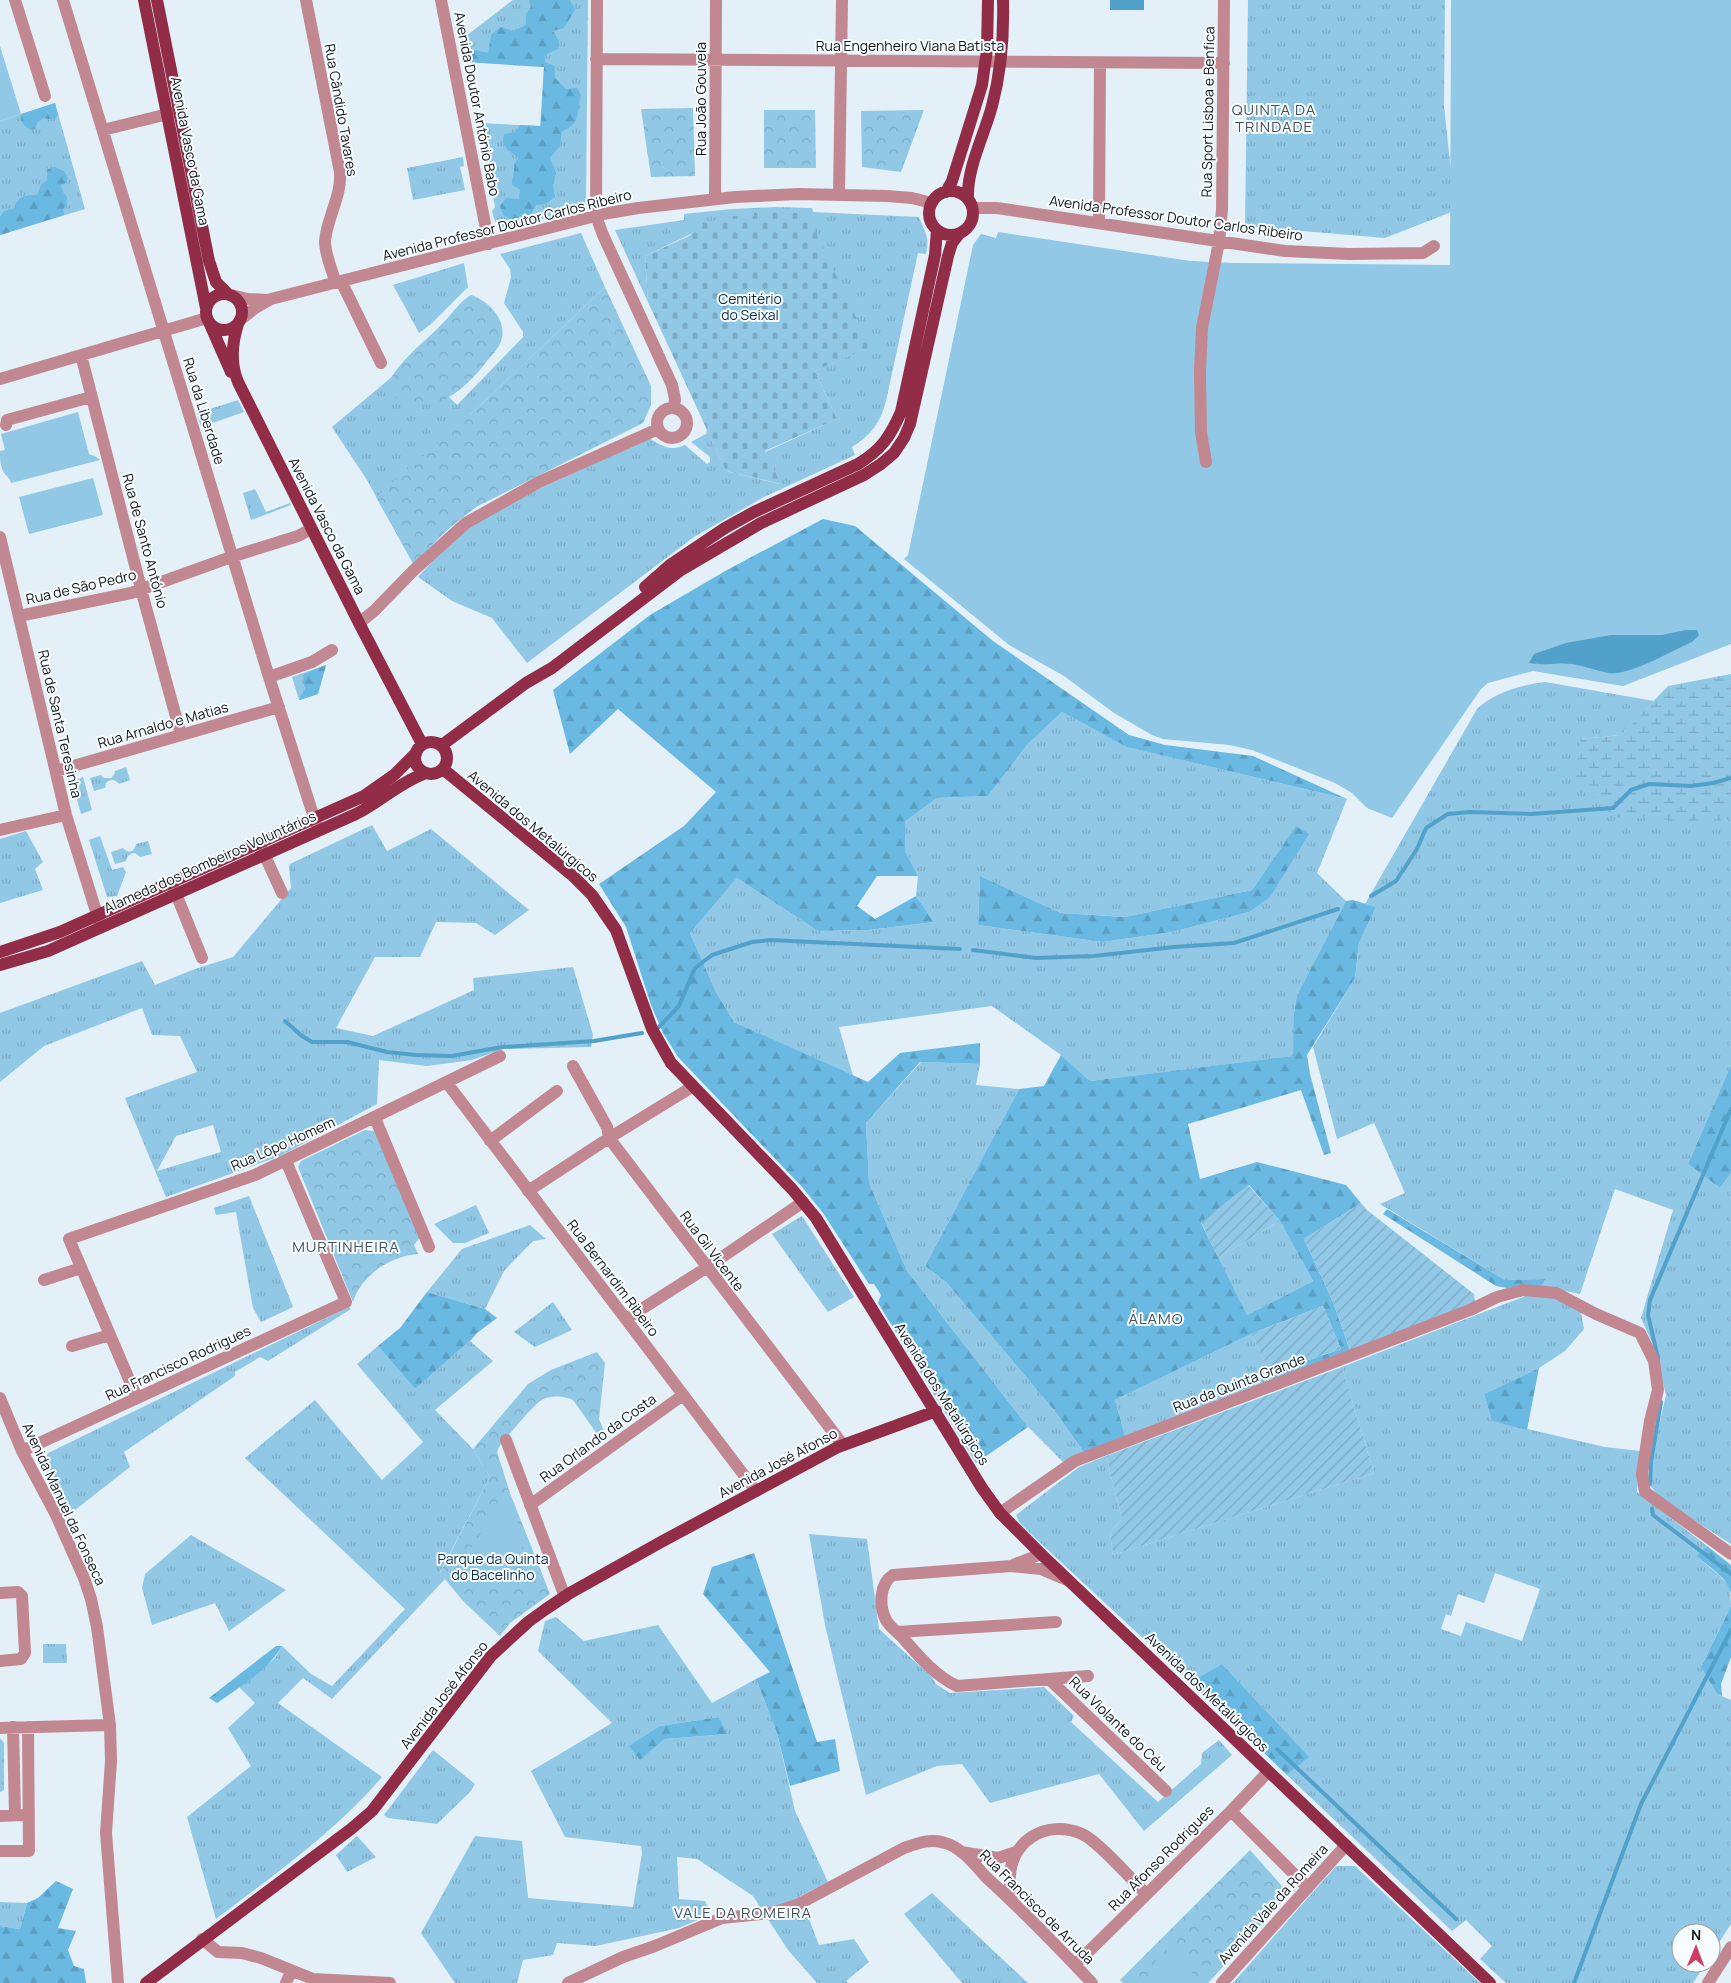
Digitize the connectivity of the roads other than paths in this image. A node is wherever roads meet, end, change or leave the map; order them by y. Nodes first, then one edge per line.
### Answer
1 (15, 0) edge
2 (63, 0) edge
3 (144, 0) edge
4 (157, 0) edge
5 (306, 0) edge
6 (441, 0) edge
7 (597, 0) edge
8 (716, 0) edge
9 (842, 0) edge
10 (988, 0) edge
11 (1003, 0) edge
12 (1224, 0) edge
13 (596, 59) junction
14 (716, 60) junction
15 (840, 60) junction
16 (986, 61) junction
17 (1000, 61) junction
18 (1100, 63) junction
19 (1224, 63) junction
20 (45, 96) dead end
21 (173, 113) junction
22 (103, 130) junction
23 (946, 192) junction
24 (840, 194) junction
25 (715, 198) junction
26 (932, 203) junction
27 (970, 203) junction
28 (596, 216) junction
29 (1098, 222) junction
30 (937, 230) junction
31 (959, 234) junction
32 (1220, 242) junction
33 (489, 244) junction
34 (1434, 246) dead end
35 (339, 282) junction
36 (229, 294) junction
37 (271, 300) junction
38 (207, 316) junction
39 (239, 322) junction
40 (164, 330) junction
41 (81, 355) junction
42 (381, 363) dead end
43 (0, 379) edge
44 (238, 382) junction
45 (91, 397) junction
46 (674, 408) junction
47 (6, 425) dead end
48 (658, 429) junction
49 (1206, 462) dead end
50 (312, 529) junction
51 (0, 537) edge
52 (234, 556) junction
53 (141, 589) junction
54 (19, 616) junction
55 (360, 626) junction
56 (332, 650) dead end
57 (269, 677) junction
58 (526, 683) junction
59 (279, 706) junction
60 (181, 735) junction
61 (442, 745) junction
62 (419, 749) junction
63 (443, 769) junction
64 (56, 771) junction
65 (426, 773) junction
66 (66, 815) junction
67 (314, 818) junction
68 (0, 830) edge
69 (318, 830) junction
70 (258, 842) junction
71 (264, 854) junction
72 (171, 882) junction
73 (282, 893) dead end
74 (176, 894) junction
75 (97, 915) junction
76 (101, 927) junction
77 (0, 952) edge
78 (202, 958) dead end
79 (0, 965) edge
80 (500, 1056) dead end
81 (574, 1066) dead end
82 (447, 1083) junction
83 (692, 1087) junction
84 (557, 1091) dead end
85 (375, 1118) junction
86 (609, 1138) junction
87 (490, 1141) junction
88 (286, 1161) junction
89 (528, 1191) junction
90 (803, 1202) junction
91 (429, 1247) dead end
92 (81, 1268) junction
93 (706, 1268) junction
94 (44, 1280) dead end
95 (626, 1319) junction
96 (110, 1335) junction
97 (72, 1346) dead end
98 (683, 1396) junction
99 (0, 1398) edge
100 (137, 1398) junction
101 (936, 1412) junction
102 (506, 1440) dead end
103 (843, 1445) junction
104 (22, 1451) junction
105 (756, 1491) junction
106 (530, 1505) junction
107 (1000, 1513) junction
108 (1041, 1554) junction
109 (1731, 1554) edge
110 (1011, 1566) junction
111 (1069, 1581) junction
112 (0, 1593) edge
113 (565, 1597) junction
114 (1056, 1622) dead end
115 (897, 1632) junction
116 (0, 1661) edge
117 (1088, 1676) dead end
118 (1049, 1679) junction
119 (110, 1726) junction
120 (28, 1727) junction
121 (6, 1728) edge
122 (1268, 1772) junction
123 (1166, 1791) dead end
124 (1231, 1811) junction
125 (15, 1815) junction
126 (28, 1815) junction
127 (0, 1816) edge
128 (1346, 1845) junction
129 (0, 1851) edge
130 (961, 1852) junction
131 (1016, 1852) junction
132 (1308, 1888) junction
133 (1146, 1894) junction
134 (1014, 1902) junction
135 (202, 1939) junction
136 (1731, 1947) edge
137 (1075, 1965) junction
138 (291, 1971) junction
139 (118, 1983) edge
140 (146, 1983) edge
141 (286, 1983) edge
142 (390, 1983) edge
143 (568, 1983) edge
144 (1092, 1983) edge
145 (1222, 1983) edge
146 (1490, 1983) edge
147 (1708, 1983) edge

1 - 20 street
2 - 22 street, Rua da Liberdade
3 - 21 main road, Avenida Vasco da Gama
4 - 21 main road, Avenida Vasco da Gama
5 - 35 street, Rua Cândido Tavares
6 - 33 street, Avenida Doutor António Babo
7 - 13 street
8 - 14 street, Rua João Gouveia
9 - 15 street
10 - 16 main road
11 - 17 main road
12 - 19 street, Rua Sport Lisboa e Benfica
13 - 14 street, Rua Engenheiro Viana Batista
13 - 28 street
14 - 15 street, Rua Engenheiro Viana Batista
14 - 25 street, Rua João Gouveia
15 - 16 street, Rua Engenheiro Viana Batista
15 - 24 street
16 - 17 street, Rua Engenheiro Viana Batista
16 - 23 main road
17 - 18 street, Rua Engenheiro Viana Batista
17 - 27 main road
18 - 19 street, Rua Engenheiro Viana Batista
18 - 29 street
19 - 32 street, Rua Sport Lisboa e Benfica
21 - 22 street
21 - 36 main road, Avenida Vasco da Gama
21 - 38 main road, Avenida Vasco da Gama
22 - 40 street, Rua da Liberdade
23 - 26 main road
23 - 27 main road
24 - 25 street, Avenida Professor Doutor Carlos Ribeiro
24 - 26 street, Avenida Professor Doutor Carlos Ribeiro
25 - 28 street, Avenida Professor Doutor Carlos Ribeiro
26 - 30 main road
27 - 29 street, Avenida Professor Doutor Carlos Ribeiro
27 - 31 main road
28 - 33 street, Avenida Professor Doutor Carlos Ribeiro
28 - 46 street
29 - 32 street, Avenida Professor Doutor Carlos Ribeiro
30 - 31 main road
30 - 58 main road
31 - 58 main road
32 - 34 street, Avenida Professor Doutor Carlos Ribeiro
32 - 49 street, Rua Sport Lisboa e Benfica
33 - 35 street, Avenida Professor Doutor Carlos Ribeiro
35 - 37 street, Avenida Professor Doutor Carlos Ribeiro
35 - 42 street, Rua Cândido Tavares
36 - 37 street
36 - 38 main road
36 - 39 main road
37 - 39 street
38 - 39 main road
38 - 40 street
38 - 44 main road, Avenida Vasco da Gama
39 - 44 main road, Avenida Vasco da Gama
40 - 41 street
40 - 52 street, Rua da Liberdade
41 - 43 street
41 - 45 street, Rua de Santo António
44 - 50 main road, Avenida Vasco da Gama
45 - 47 street
45 - 53 street, Rua de Santo António
46 - 48 street
46 - 48 street
48 - 55 street
50 - 52 street, Rua de São Pedro
50 - 55 main road, Avenida Vasco da Gama
51 - 54 street, Rua de Santa Teresinha
52 - 53 street, Rua de São Pedro
52 - 57 street, Rua da Liberdade
53 - 54 street, Rua de São Pedro
53 - 60 street, Rua de Santo António
54 - 64 street, Rua de Santa Teresinha
55 - 62 main road
56 - 57 street
57 - 59 street, Rua da Liberdade
58 - 61 main road
59 - 60 street, Rua Arnaldo e Matias
59 - 67 street, Rua da Liberdade
60 - 64 street, Rua Arnaldo e Matias
61 - 62 main road
61 - 63 main road
62 - 65 main road
62 - 67 main road, Alameda dos Bombeiros Voluntários
63 - 65 main road
63 - 83 main road, Avenida dos Metalúrgicos
64 - 66 street, Rua de Santa Teresinha
65 - 69 main road, Alameda dos Bombeiros Voluntários
66 - 68 street
66 - 75 street, Rua de Santa Teresinha
67 - 69 street, Rua da Liberdade
67 - 70 main road, Alameda dos Bombeiros Voluntários
69 - 71 main road, Alameda dos Bombeiros Voluntários
70 - 71 street
70 - 72 main road, Alameda dos Bombeiros Voluntários
71 - 73 street
71 - 74 main road, Alameda dos Bombeiros Voluntários
72 - 74 street
72 - 75 main road, Alameda dos Bombeiros Voluntários
74 - 76 main road, Alameda dos Bombeiros Voluntários
74 - 78 street
75 - 76 street, Rua de Santa Teresinha
75 - 77 main road, Alameda dos Bombeiros Voluntários
76 - 79 main road, Alameda dos Bombeiros Voluntários
80 - 82 street, Rua Lôpo Homem
81 - 86 street, Rua Gil Vicente
82 - 85 street, Rua Lôpo Homem
82 - 87 street, Rua Bernardim Ribeiro
83 - 86 street
83 - 90 main road, Avenida dos Metalúrgicos
84 - 87 street
85 - 88 street, Rua Lôpo Homem
85 - 91 street
86 - 89 street
86 - 93 street, Rua Gil Vicente
87 - 89 street, Rua Bernardim Ribeiro
88 - 92 street, Rua Lôpo Homem
88 - 100 street, Rua Francisco Rodrigues
89 - 95 street, Rua Bernardim Ribeiro
90 - 93 street
90 - 101 main road, Avenida dos Metalúrgicos
92 - 94 street
92 - 96 street
93 - 95 street
93 - 103 street, Rua Gil Vicente
95 - 98 street, Rua Bernardim Ribeiro
96 - 97 street
96 - 100 street
98 - 105 street, Rua Bernardim Ribeiro
98 - 106 street, Rua Orlando da Costa
99 - 104 street, Avenida Manuel da Fonseca
100 - 104 street, Rua Francisco Rodrigues
101 - 103 main road, Avenida José Afonso
101 - 107 main road, Avenida dos Metalúrgicos
102 - 106 street
103 - 105 main road, Avenida José Afonso
104 - 119 street, Avenida Manuel da Fonseca
105 - 113 main road, Avenida José Afonso
106 - 113 street
107 - 108 main road, Avenida dos Metalúrgicos
107 - 109 street, Rua da Quinta Grande
108 - 110 street, Rua Violante do Céu
108 - 111 main road, Avenida dos Metalúrgicos
110 - 111 street, Rua Violante do Céu
110 - 115 street, Rua Violante do Céu
111 - 122 main road, Avenida dos Metalúrgicos
112 - 116 street
113 - 135 main road, Avenida José Afonso
114 - 115 street
115 - 118 street, Rua Violante do Céu
117 - 118 street, Rua Violante do Céu
118 - 123 street, Rua Violante do Céu
119 - 120 street
119 - 139 street, Avenida Manuel da Fonseca
120 - 121 street
120 - 126 street
121 - 125 street
122 - 124 street, Rua Afonso Rodrigues
122 - 128 main road, Avenida dos Metalúrgicos
124 - 132 street
124 - 133 street, Rua Afonso Rodrigues
125 - 126 street
125 - 127 street
126 - 129 street
128 - 132 street, Avenida Vale da Romeira
128 - 146 main road, Avenida dos Metalúrgicos
130 - 131 street
130 - 134 street, Rua Francisco de Arruda
130 - 143 street
131 - 133 street
131 - 134 street
132 - 145 street, Avenida Vale da Romeira
133 - 137 street, Rua Afonso Rodrigues
134 - 137 street, Rua Francisco de Arruda
135 - 138 street
135 - 140 main road, Avenida José Afonso
136 - 147 street
137 - 144 street, Rua Francisco de Arruda
138 - 141 street
138 - 142 street

